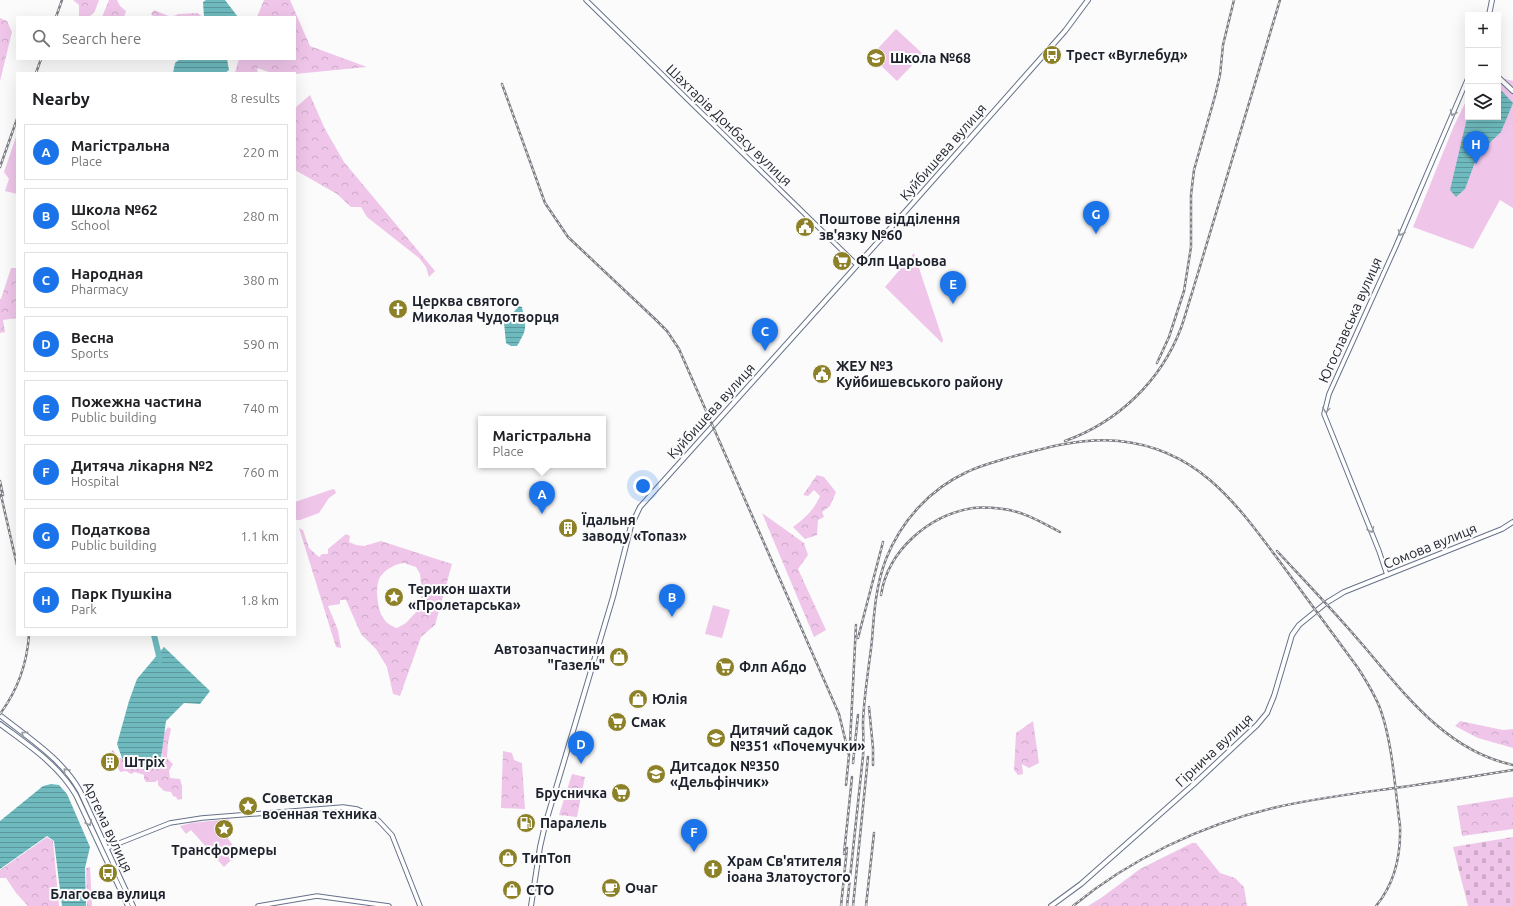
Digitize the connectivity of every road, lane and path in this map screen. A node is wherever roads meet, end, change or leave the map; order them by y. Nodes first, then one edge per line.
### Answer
1 (586, 0) edge
2 (1088, 0) edge
3 (1492, 0) edge
4 (1489, 12) edge
5 (1501, 80) edge
6 (1465, 84) edge
7 (1513, 91) edge
8 (857, 265) junction
9 (1513, 522) edge
10 (1387, 575) junction
11 (1355, 588) joint
12 (1, 716) edge
13 (0, 724) edge
14 (107, 848) junction
15 (128, 906) edge
16 (133, 906) edge
17 (258, 906) edge
18 (389, 906) edge
19 (420, 906) edge
20 (531, 906) edge
21 (1051, 906) edge

1 - 8 street, Шахтарів Донбасу вулиця
2 - 8 main road, Куйбишева вулиця
3 - 4 main road
5 - 7 main road
6 -> 10 street, Югославська вулиця
8 - 20 main road, Куйбишева вулиця
9 - 10 main road, Сомова вулиця
10 - 11 main road, Сомова вулиця
11 - 21 main road, Гірнича вулиця
14 -> 12 main road, Артема вулиця
13 -> 15 main road, Артема вулиця
14 - 16 main road, Артема вулиця
14 - 19 street
17 - 18 street

